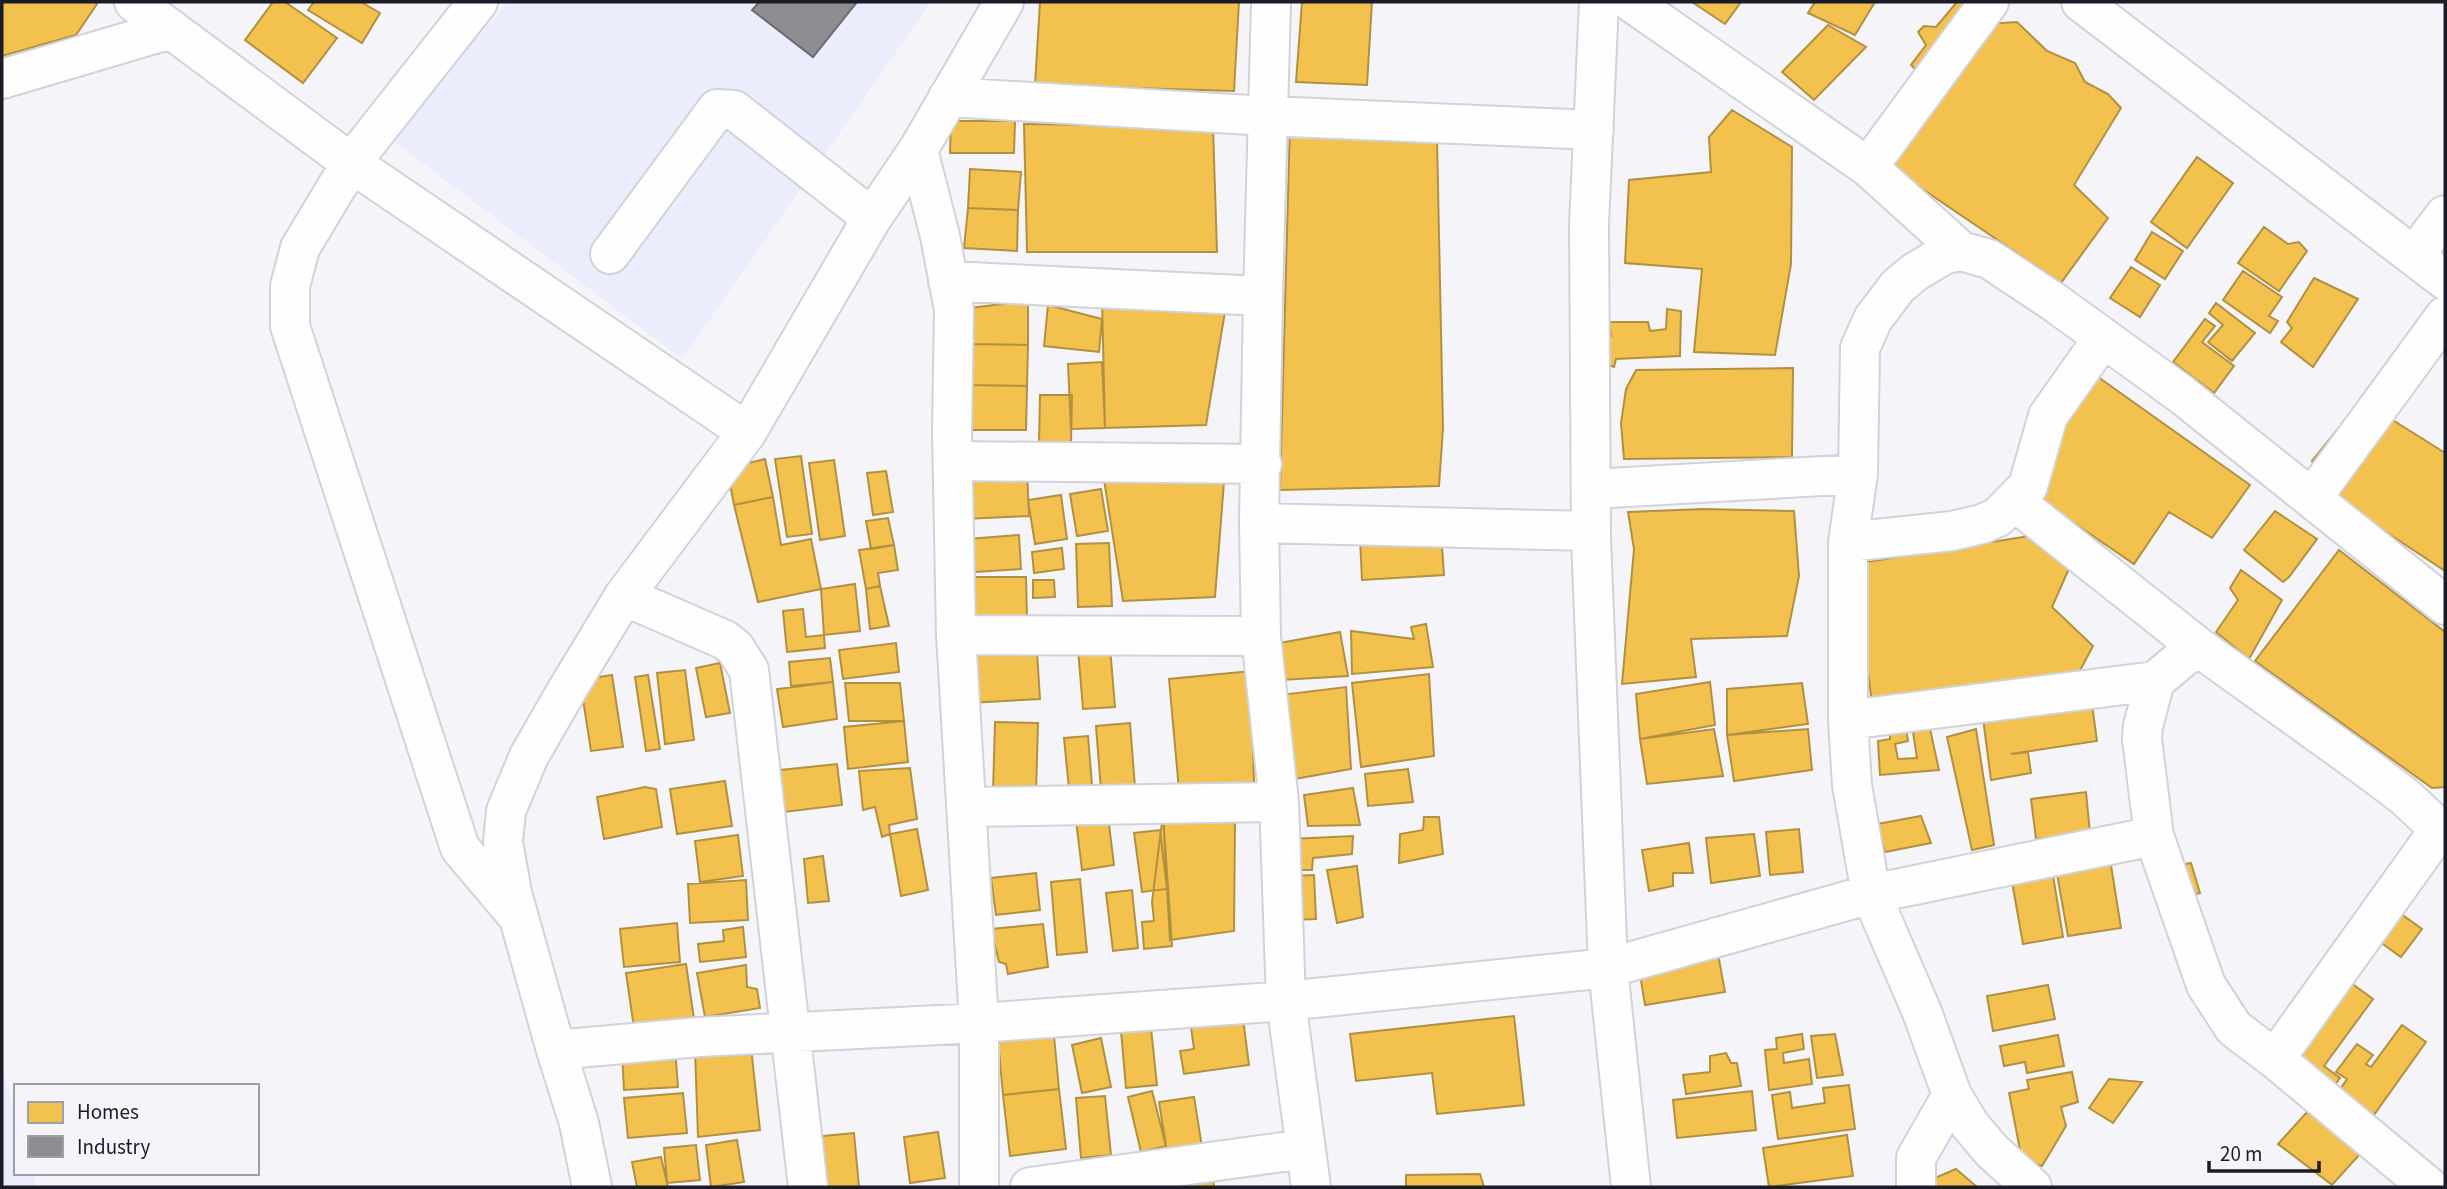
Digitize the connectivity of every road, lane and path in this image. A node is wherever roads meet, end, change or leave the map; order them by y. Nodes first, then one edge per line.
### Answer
1 (134, 2) edge
2 (478, 2) edge
3 (1004, 2) edge
4 (1271, 2) edge
5 (1599, 2) edge
6 (1631, 2) edge
7 (1989, 2) edge
8 (2081, 2) edge
9 (171, 29) junction
10 (2, 79) edge
11 (948, 97) junction
12 (1267, 116) junction
13 (1594, 130) junction
14 (918, 150) junction
15 (351, 163) junction
16 (1868, 167) junction
17 (2445, 215) edge
18 (872, 218) junction
19 (1961, 251) junction
20 (610, 254) dead end
21 (2414, 256) junction
22 (2445, 280) edge
23 (948, 281) junction
24 (1263, 296) junction
25 (2445, 316) edge
26 (2103, 338) junction
27 (747, 432) junction
28 (953, 461) junction
29 (1262, 464) junction
30 (1858, 474) junction
31 (1592, 489) junction
32 (2312, 499) junction
33 (2014, 501) junction
34 (1259, 523) junction
35 (1591, 531) junction
36 (1848, 542) junction
37 (624, 596) junction
38 (2445, 605) edge
39 (956, 635) junction
40 (1261, 636) junction
41 (2197, 646) junction
42 (2155, 681) junction
43 (1848, 720) junction
44 (1279, 802) junction
45 (966, 807) junction
46 (2443, 828) edge
47 (2154, 836) junction
48 (1871, 894) junction
49 (520, 919) junction
50 (1608, 968) junction
51 (1286, 1001) junction
52 (979, 1023) junction
53 (792, 1033) junction
54 (556, 1050) junction
55 (2275, 1059) junction
56 (1952, 1095) junction
57 (1304, 1149) junction
58 (2445, 1165) edge
59 (592, 1187) edge
60 (808, 1187) edge
61 (979, 1187) edge
62 (1030, 1187) edge
63 (1311, 1187) edge
64 (1631, 1187) edge
65 (1916, 1187) edge
66 (2032, 1187) edge
67 (2429, 1187) edge

1 - 9 street
2 - 15 street
3 - 11 street
4 - 12 street
5 - 13 street
6 - 16 street
7 - 16 street
8 - 21 street
9 - 10 street
9 - 15 street
11 - 12 street
11 - 14 street
12 - 13 street
12 - 24 street
13 - 31 street
14 - 18 street
14 - 23 street
15 - 27 street
15 - 49 street
16 - 19 street
17 - 21 street
18 - 20 street
18 - 27 street
19 - 26 street
19 - 30 street
21 - 22 street
23 - 24 street
23 - 28 street
24 - 29 street
25 - 32 street
26 - 32 street
26 - 33 street
27 - 37 street
28 - 29 street
28 - 39 street
29 - 34 street
30 - 31 street
30 - 36 street
31 - 35 street
32 - 38 street
33 - 36 street
33 - 41 street
34 - 35 street
34 - 40 street
35 - 50 street
36 - 43 street
37 - 49 street
37 - 53 street
39 - 40 street
39 - 45 street
40 - 44 street
41 - 42 street
41 - 46 street
42 - 43 street
42 - 47 street
43 - 48 street
44 - 45 street
44 - 51 street
45 - 52 street
46 - 55 street
47 - 48 street
47 - 55 street
48 - 50 street
48 - 56 street
49 - 54 street
50 - 51 street
50 - 64 street
51 - 52 street
51 - 57 street
52 - 53 street
52 - 61 street
53 - 54 street
53 - 60 street
54 - 59 street
55 - 67 street
56 - 65 street
56 - 66 street
57 - 62 street
57 - 63 street
58 - 67 street

